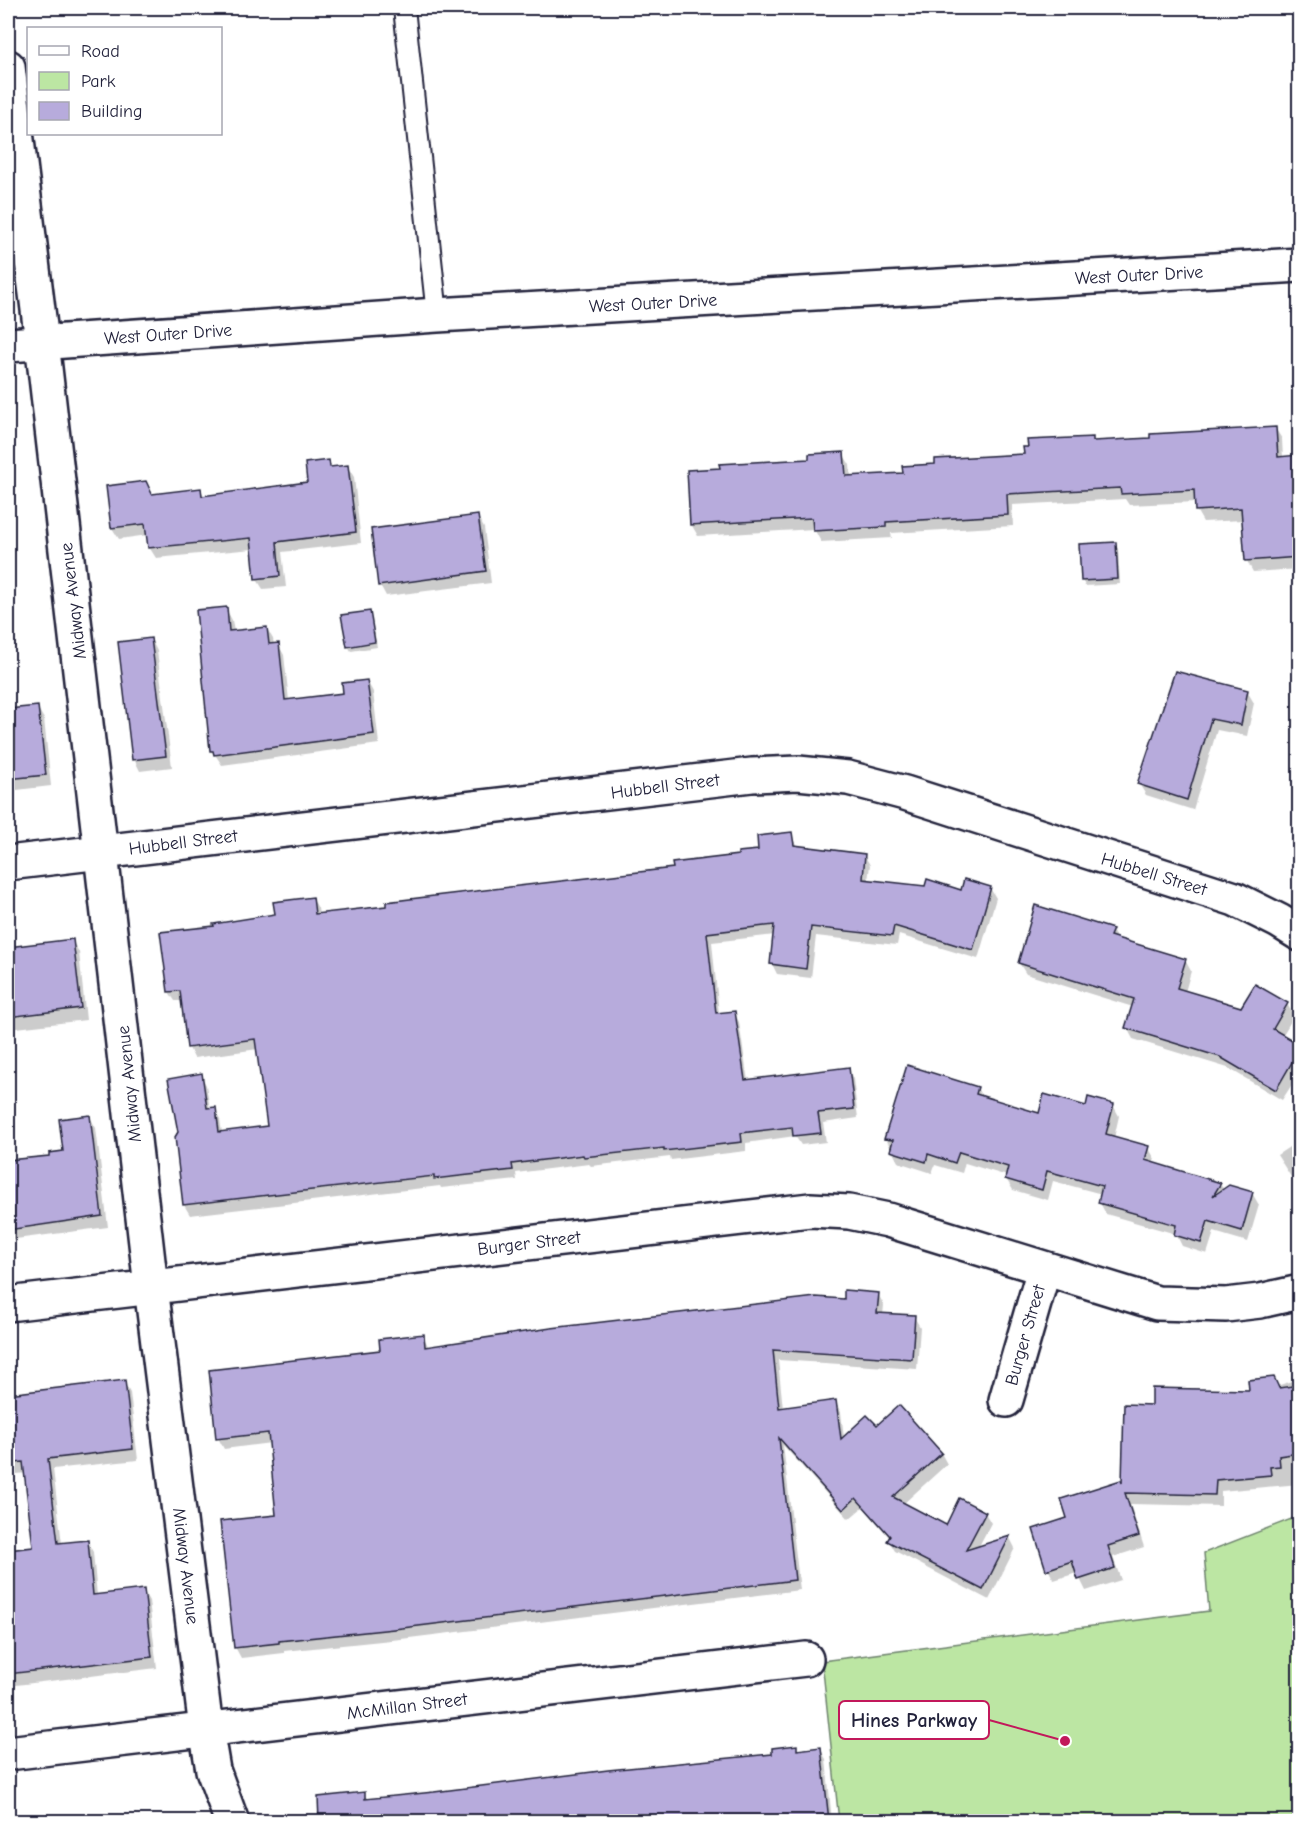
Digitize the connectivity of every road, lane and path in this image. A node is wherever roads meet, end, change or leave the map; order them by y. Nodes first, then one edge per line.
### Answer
1 (404, 8) edge
2 (8, 67) edge
3 (1299, 266) edge
4 (437, 315) junction
5 (42, 342) junction
6 (8, 345) edge
7 (102, 852) junction
8 (8, 863) edge
9 (1299, 934) edge
10 (1044, 1269) junction
11 (151, 1287) junction
12 (1299, 1292) edge
13 (8, 1304) edge
14 (1006, 1400) dead end
15 (806, 1659) dead end
16 (206, 1729) junction
17 (8, 1753) edge
18 (232, 1821) edge

1 - 4 lane
2 - 5 street, Midway Avenue
3 - 4 street, West Outer Drive
4 - 5 street, West Outer Drive
5 - 6 street, West Outer Drive
5 - 7 street, Midway Avenue
7 - 8 street, Hubbell Street
7 - 9 street, Hubbell Street
7 - 11 street, Midway Avenue
10 - 11 street, Burger Street
10 - 12 street, Burger Street
10 - 14 street, Burger Street
11 - 13 street, Burger Street
11 - 16 street, Midway Avenue
15 - 16 street, McMillan Street
16 - 17 street, McMillan Street
16 - 18 street, Midway Avenue

